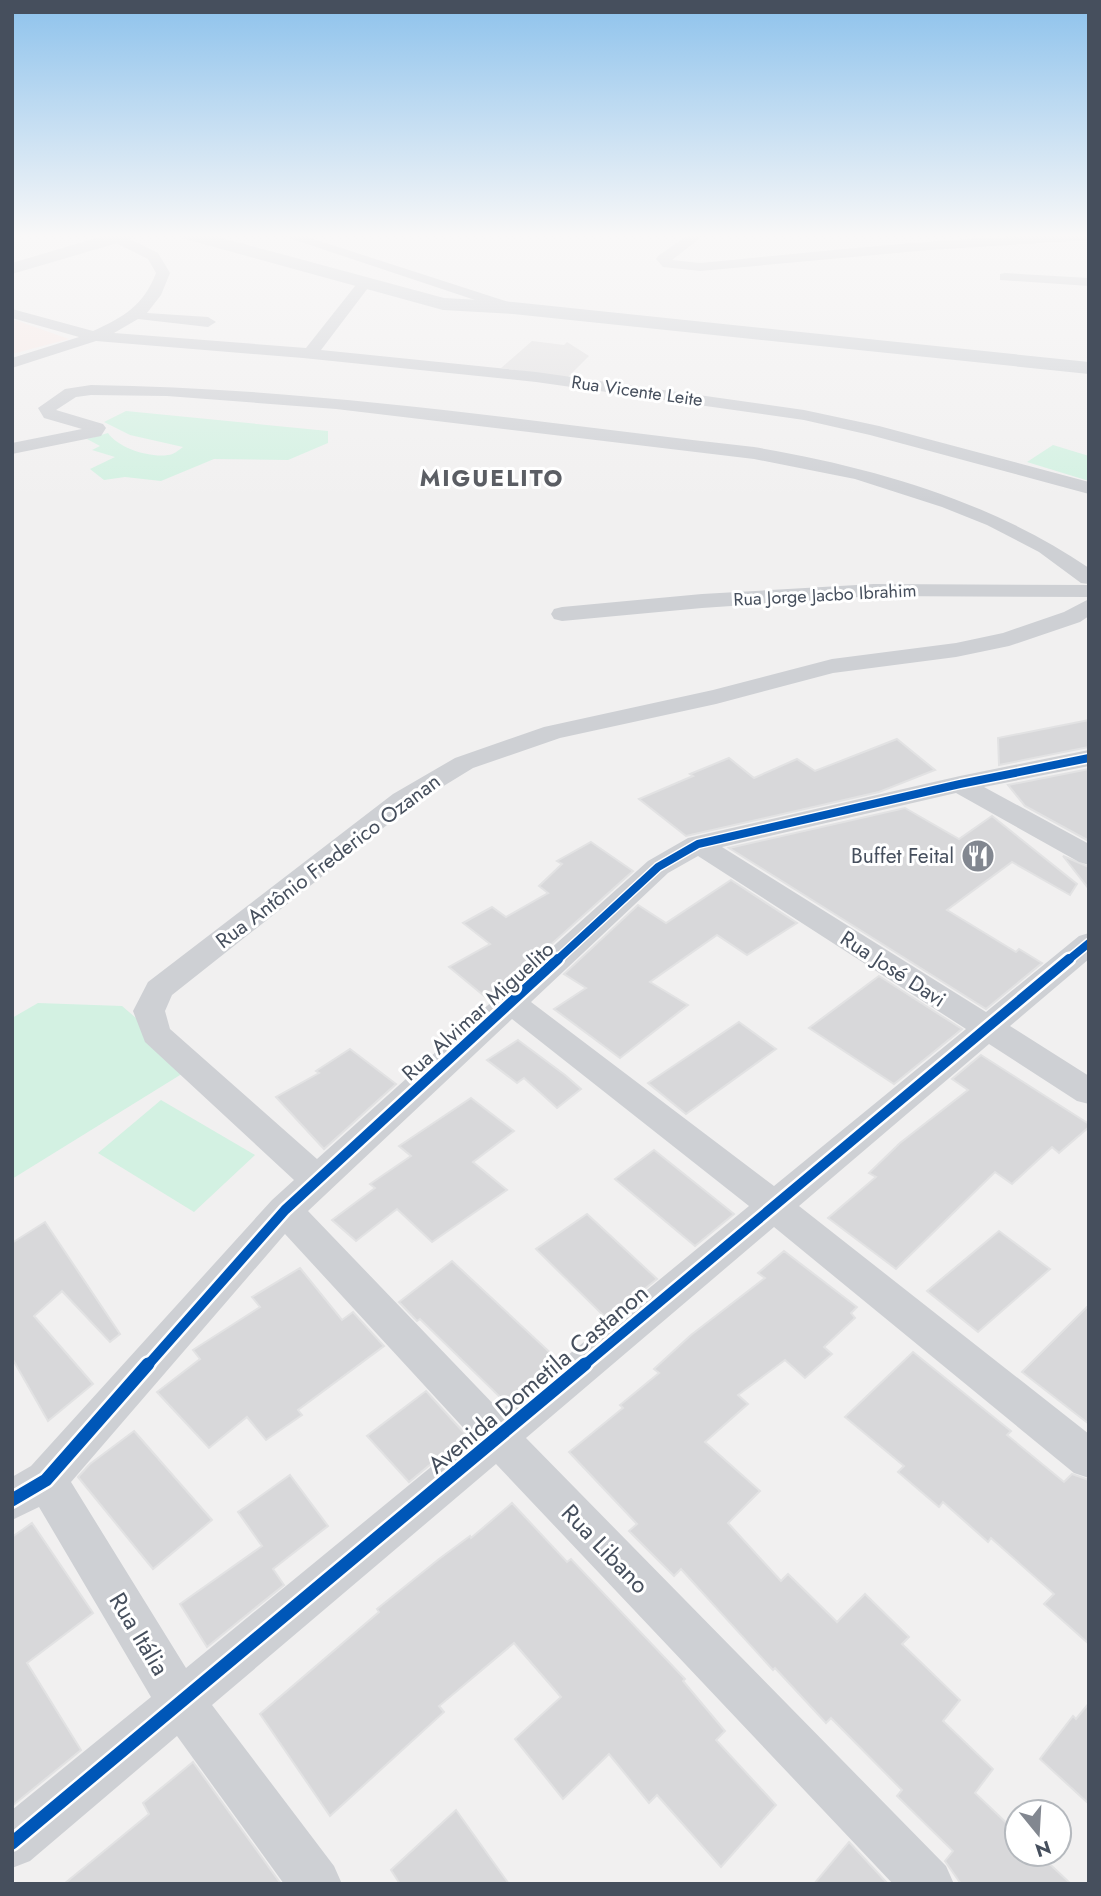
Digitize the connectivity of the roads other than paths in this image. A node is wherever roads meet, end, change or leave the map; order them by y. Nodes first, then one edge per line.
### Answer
1 (50, 323) edge
2 (120, 323) edge
3 (130, 323) edge
4 (334, 323) edge
5 (662, 323) edge
6 (100, 337) junction
7 (310, 354) junction
8 (374, 360) junction
9 (12, 363) edge
10 (1089, 368) edge
11 (335, 404) junction
12 (12, 449) edge
13 (1089, 488) edge
14 (1089, 578) edge
15 (1089, 591) edge
16 (1089, 606) edge
17 (562, 614) dead end
18 (1089, 758) edge
19 (960, 784) junction
20 (698, 844) junction
21 (1089, 856) edge
22 (1089, 943) edge
23 (513, 1004) junction
24 (986, 1029) junction
25 (1089, 1092) edge
26 (317, 1180) junction
27 (775, 1208) junction
28 (285, 1210) junction
29 (498, 1437) junction
30 (1089, 1459) edge
31 (29, 1490) edge
32 (180, 1701) junction
33 (12, 1843) edge
34 (316, 1884) edge
35 (929, 1884) edge

1 - 6 street, Rua Vicente Leite
2 - 6 street
3 - 6 street
4 - 7 street
5 - 10 street
6 - 7 street, Rua Vicente Leite
6 - 9 street
7 - 8 street, Rua Vicente Leite
8 - 11 street
8 - 13 street, Rua Vicente Leite
11 - 12 street
11 - 14 street
15 - 17 street, Rua Jorge Jacbo Ibrahim
16 - 26 street, Rua Antônio Frederico Ozanan
18 - 19 street, Rua Alvimar Miguelito
19 - 20 street, Rua Alvimar Miguelito
19 - 21 street
20 - 23 street, Rua Alvimar Miguelito
20 - 24 street, Rua José Davi
22 - 24 street, Avenida Dometila Castanon
23 - 26 street, Rua Alvimar Miguelito
23 - 27 street
24 - 25 street, Rua José Davi
24 - 27 street, Avenida Dometila Castanon
26 - 28 street, Rua Alvimar Miguelito
27 - 29 street, Avenida Dometila Castanon
27 - 30 street
28 - 29 street, Rua Libano
28 - 31 street, Rua Alvimar Miguelito
29 - 32 street, Avenida Dometila Castanon
29 - 35 street, Rua Libano
31 - 32 street, Rua Itália
32 - 33 street, Avenida Dometila Castanon
32 - 34 street, Rua Itália

